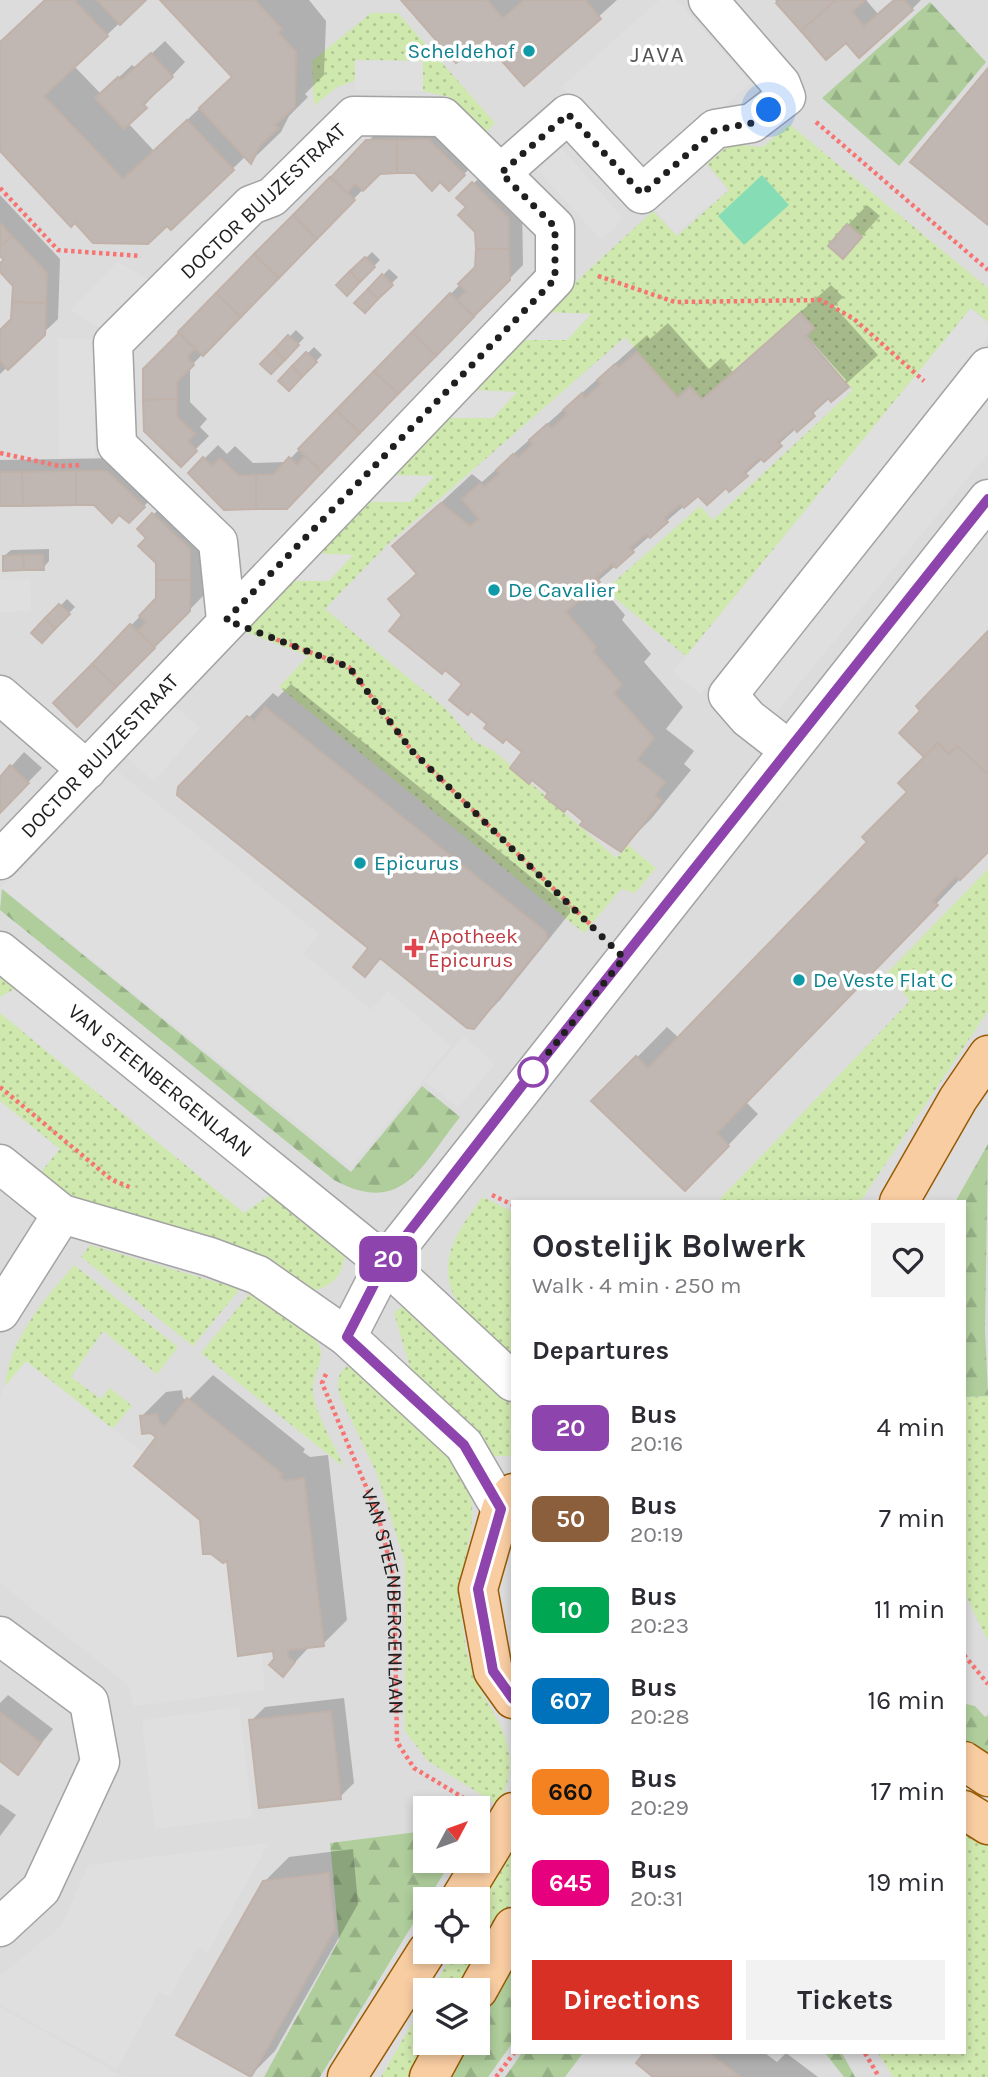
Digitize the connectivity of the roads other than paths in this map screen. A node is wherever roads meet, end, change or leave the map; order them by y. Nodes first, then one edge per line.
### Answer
1 (708, 0) edge
2 (501, 173) junction
3 (988, 367) edge
4 (988, 499) edge
5 (226, 620) junction
6 (0, 695) edge
7 (789, 750) junction
8 (87, 769) junction
9 (0, 860) edge
10 (0, 951) edge
11 (988, 1055) edge
12 (0, 1164) edge
13 (900, 1200) edge
14 (62, 1214) junction
15 (385, 1263) junction
16 (0, 1312) edge
17 (347, 1337) junction
18 (511, 1380) edge
19 (507, 1501) edge
20 (0, 1636) edge
21 (511, 1696) edge
22 (966, 1762) edge
23 (988, 1777) edge
24 (966, 1811) edge
25 (510, 1818) edge
26 (988, 1825) edge
27 (467, 1887) edge
28 (0, 1927) edge
29 (511, 1931) edge
30 (419, 1964) edge
31 (485, 1978) edge
32 (441, 2055) edge
33 (347, 2077) edge
34 (429, 2077) edge

1 - 2 street
2 - 5 street, DOCTOR BUIJZESTRAAT
2 - 5 street, DOCTOR BUIJZESTRAAT
3 - 7 street
4 - 7 street
5 - 8 street, DOCTOR BUIJZESTRAAT
6 - 8 street
7 - 15 street
8 - 9 street, DOCTOR BUIJZESTRAAT
10 - 15 street, VAN STEENBERGENLAAN
11 - 13 main road
12 - 14 street
14 - 16 street
14 - 17 street
15 - 17 street
15 - 18 street, VAN STEENBERGENLAAN
17 - 19 street
19 - 21 main road
20 - 28 street
22 - 23 main road
24 - 26 main road
25 - 27 main road
29 - 31 main road
30 - 33 main road
32 - 34 main road

